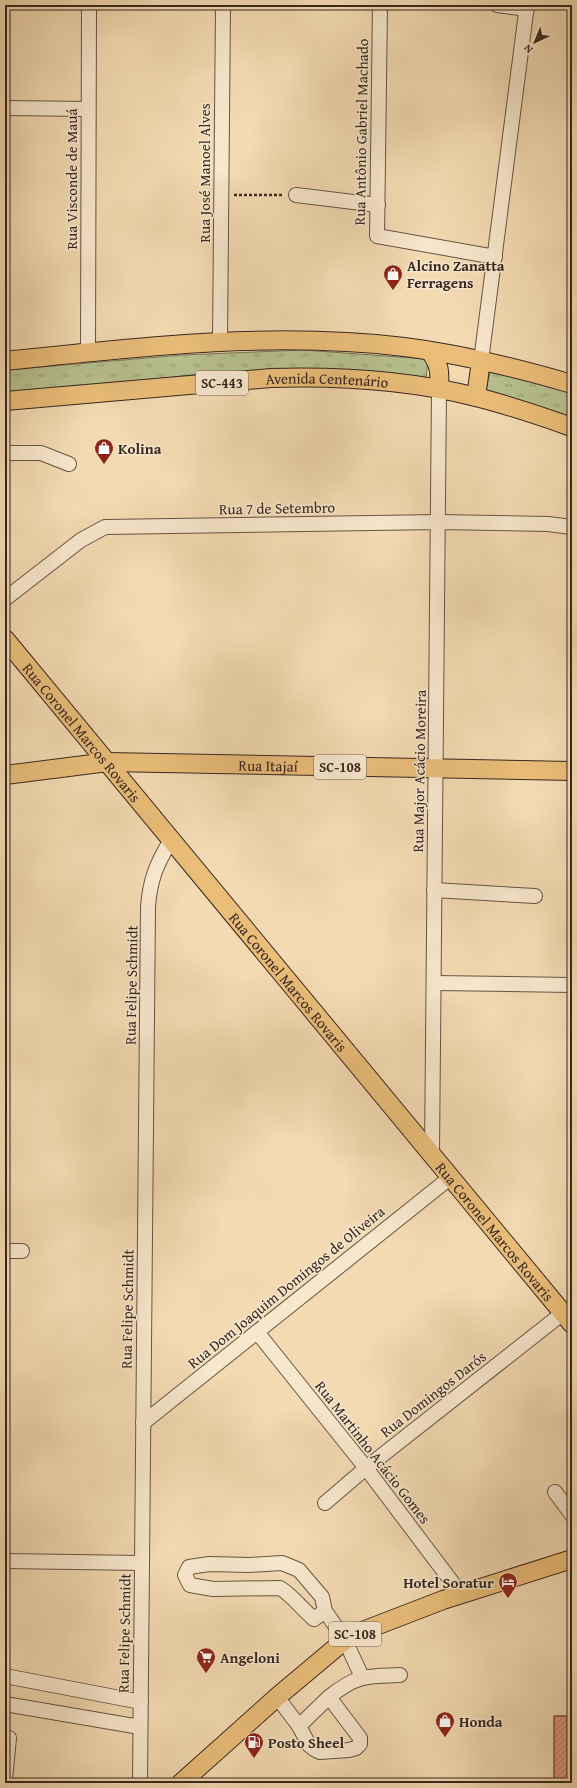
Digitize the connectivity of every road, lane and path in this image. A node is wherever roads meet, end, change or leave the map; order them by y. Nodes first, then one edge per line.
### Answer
1 (89, 5) edge
2 (223, 5) edge
3 (380, 5) edge
4 (497, 5) edge
5 (527, 7) edge
6 (5, 108) edge
7 (88, 109) junction
8 (221, 195) junction
9 (296, 195) joint
10 (378, 205) junction
11 (495, 257) junction
12 (220, 342) junction
13 (430, 351) junction
14 (88, 352) junction
15 (5, 361) edge
16 (481, 361) junction
17 (572, 384) edge
18 (439, 389) junction
19 (476, 397) junction
20 (5, 401) edge
21 (572, 427) edge
22 (5, 453) edge
23 (69, 464) dead end
24 (438, 522) junction
25 (572, 527) edge
26 (5, 599) edge
27 (5, 639) edge
28 (108, 762) junction
29 (436, 769) junction
30 (572, 771) edge
31 (5, 775) edge
32 (171, 840) junction
33 (434, 890) junction
34 (535, 896) dead end
35 (434, 983) junction
36 (572, 985) edge
37 (432, 1153) junction
38 (451, 1177) junction
39 (5, 1251) edge
40 (22, 1251) dead end
41 (568, 1319) edge
42 (257, 1332) junction
43 (143, 1423) junction
44 (366, 1468) junction
45 (555, 1492) dead end
46 (325, 1503) dead end
47 (572, 1514) edge
48 (572, 1558) edge
49 (5, 1561) edge
50 (142, 1563) junction
51 (461, 1594) junction
52 (325, 1611) junction
53 (345, 1640) junction
54 (5, 1676) edge
55 (400, 1676) dead end
56 (362, 1677) junction
57 (329, 1697) junction
58 (277, 1698) junction
59 (140, 1702) junction
60 (5, 1704) edge
61 (299, 1726) junction
62 (140, 1727) junction
63 (9, 1738) dead end
64 (5, 1779) edge
65 (140, 1783) edge
66 (181, 1783) edge

1 - 7 street, Rua Visconde de Mauá
2 - 8 street, Rua José Manoel Alves
3 - 10 street, Rua Antônio Gabriel Machado
4 - 5 street
5 - 11 street
6 - 7 street
7 - 14 street, Rua Visconde de Mauá
8 - 9 path
8 - 12 street, Rua José Manoel Alves
9 - 10 street
10 - 11 street, Rua Antônio Gabriel Machado
11 - 16 street
12 - 13 main road
12 - 14 main road
13 - 16 main road
13 - 18 main road
14 - 15 main road
16 - 17 main road
16 - 19 main road
18 - 19 main road, Avenida Centenário / SC-443
18 - 20 main road, Avenida Centenário / SC-443
18 - 24 street, Rua Major Acácio Moreira
19 - 21 main road, Avenida Centenário / SC-443
22 - 23 street
24 - 25 street, Rua 7 de Setembro
24 - 26 street, Rua 7 de Setembro
24 - 29 street, Rua Major Acácio Moreira
27 - 28 main road, Rua Coronel Marcos Rovaris
28 - 29 main road, Rua Itajaí / SC-108
28 - 31 main road, SC-108
28 - 32 main road, Rua Coronel Marcos Rovaris
29 - 30 main road, Rua Itajaí / SC-108
29 - 33 street, Rua Major Acácio Moreira
32 - 37 main road, Rua Coronel Marcos Rovaris
32 - 43 street, Rua Felipe Schmidt
33 - 34 street
33 - 35 street, Rua Major Acácio Moreira
35 - 36 street
35 - 37 street, Rua Major Acácio Moreira
37 - 38 main road, Rua Coronel Marcos Rovaris
38 - 41 main road, Rua Coronel Marcos Rovaris
38 - 42 street, Rua Dom Joaquim Domingos de Oliveira
39 - 40 street
41 - 44 street, Rua Domingos Darós
42 - 43 street, Rua Dom Joaquim Domingos de Oliveira
42 - 44 street, Rua Martinho Acácio Gomes
43 - 50 street, Rua Felipe Schmidt
44 - 46 street, Rua Domingos Darós
44 - 51 street, Rua Martinho Acácio Gomes
45 - 47 street
48 - 51 main road, SC-108
49 - 50 street
50 - 59 street, Rua Felipe Schmidt
51 - 53 main road, SC-108
52 - 52 street
52 - 53 street
53 - 56 street
53 - 58 main road, SC-108
54 - 59 street
55 - 56 street
56 - 57 street
57 - 61 street
57 - 61 street
58 - 61 street
58 - 66 main road, SC-108
59 - 62 street, Rua Felipe Schmidt
60 - 62 street
62 - 65 street, Rua Felipe Schmidt
63 - 64 street

